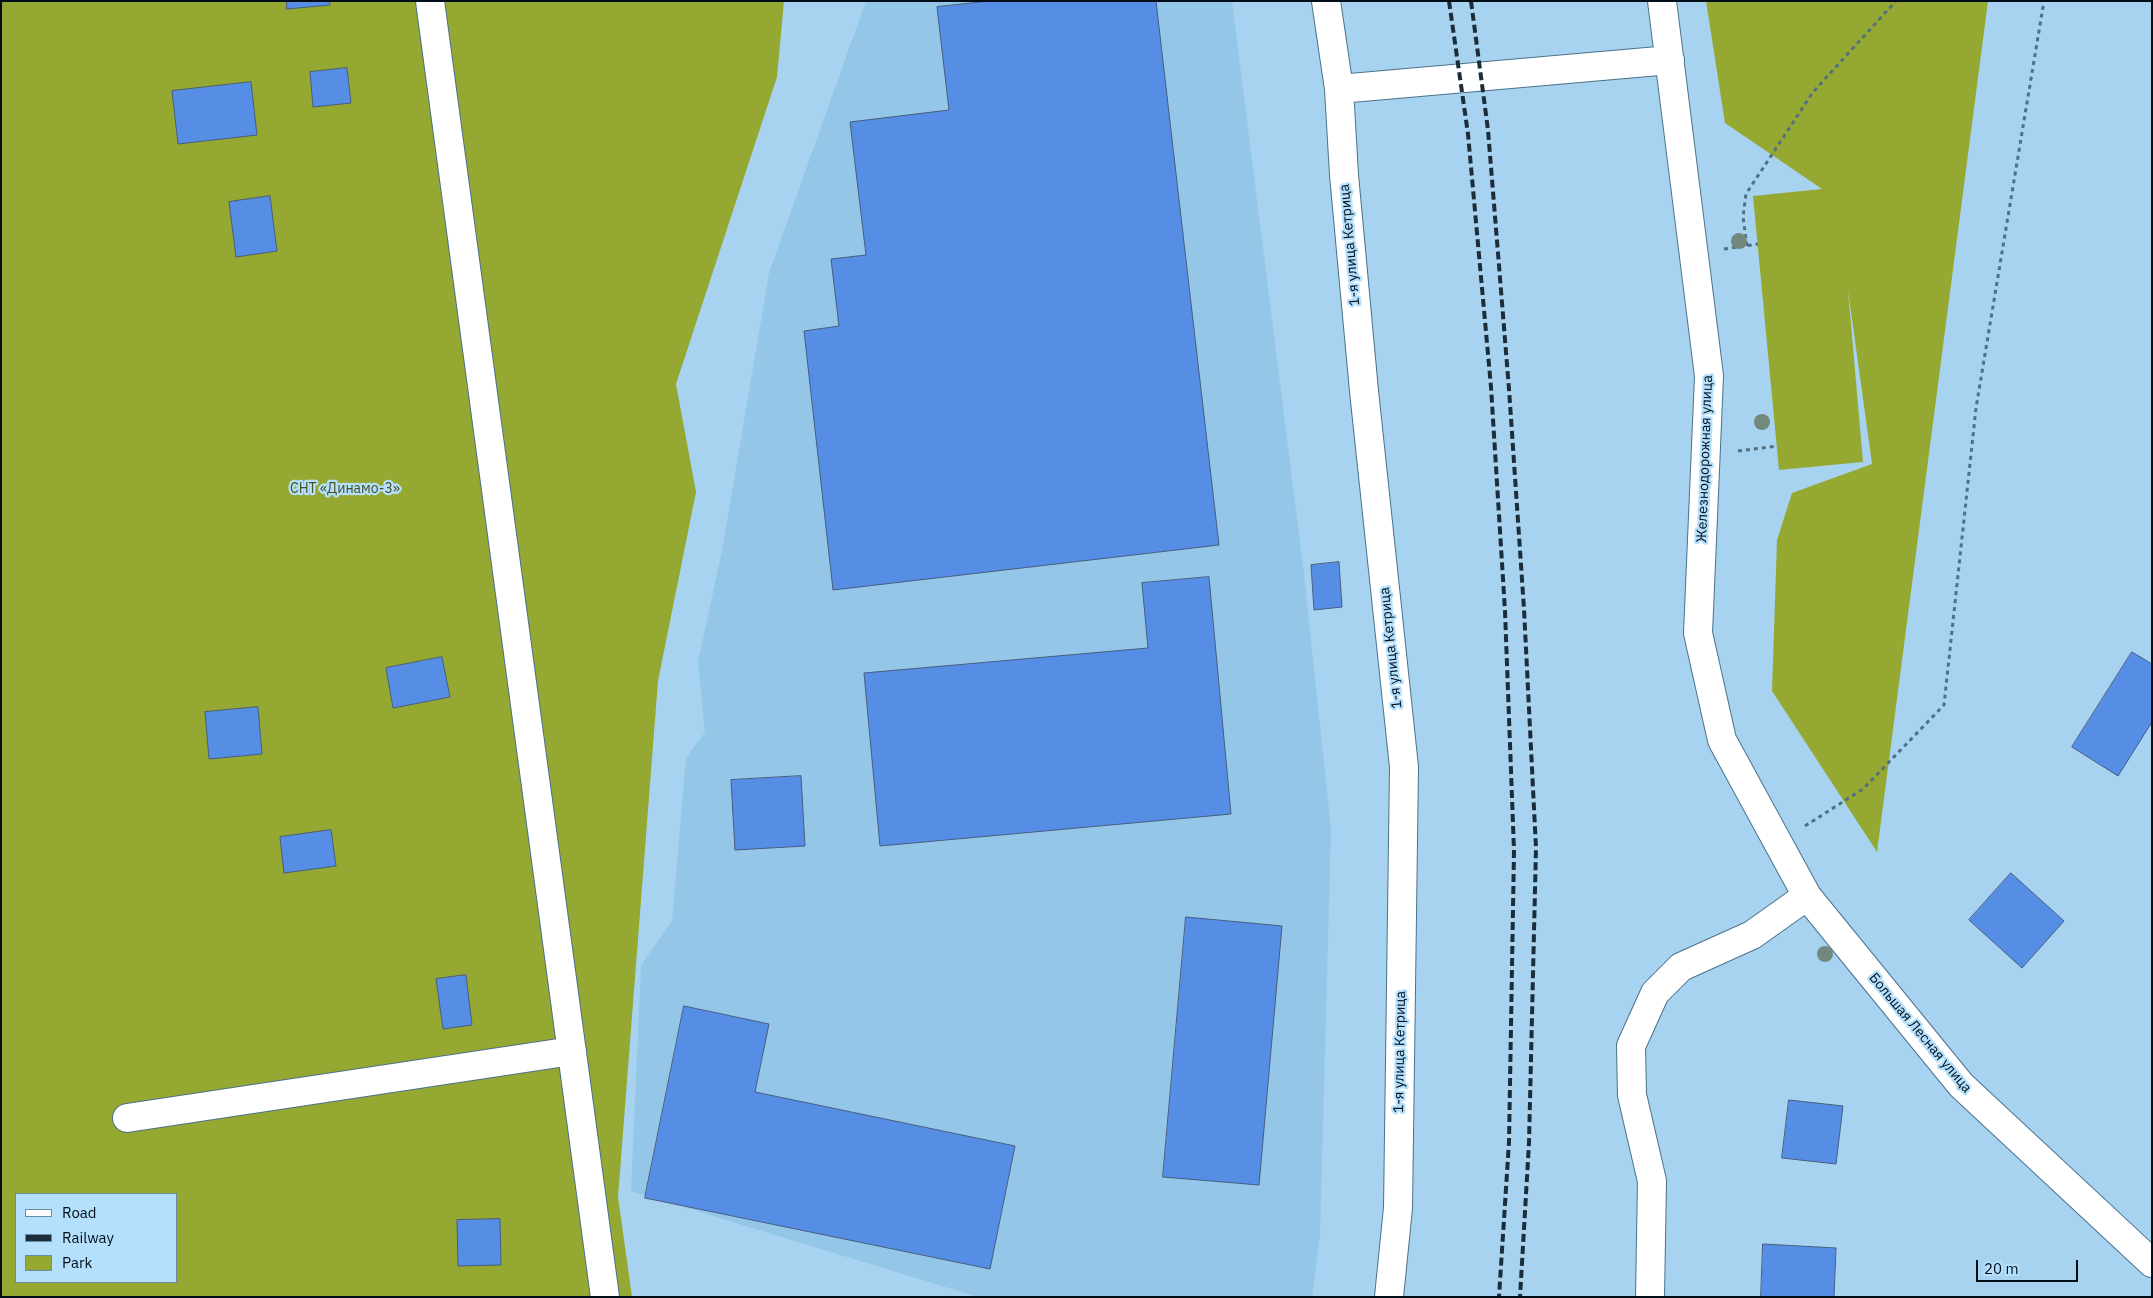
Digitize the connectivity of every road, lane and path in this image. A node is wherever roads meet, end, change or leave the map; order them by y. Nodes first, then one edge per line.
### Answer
1 (430, 1) edge
2 (1326, 1) edge
3 (1662, 1) edge
4 (1896, 1) edge
5 (2044, 1) edge
6 (1670, 60) junction
7 (1339, 89) junction
8 (1758, 244) dead end
9 (1747, 246) junction
10 (1718, 250) dead end
11 (1777, 446) dead end
12 (1730, 452) dead end
13 (1777, 844) junction
14 (1807, 896) junction
15 (572, 1052) junction
16 (127, 1118) dead end
17 (2152, 1263) edge
18 (605, 1297) edge
19 (1389, 1297) edge
20 (1650, 1297) edge

1 - 15 street
2 - 7 street, 1-я улица Кетрица
3 - 6 street, Железнодорожная улица
4 - 9 path
5 - 13 path
6 - 7 street
6 - 13 street, Железнодорожная улица
7 - 19 street, 1-я улица Кетрица
8 - 9 path
9 - 10 path
11 - 12 path
13 - 14 street, Большая Лесная улица
14 - 17 street, Большая Лесная улица
14 - 20 street
15 - 16 street
15 - 18 street

